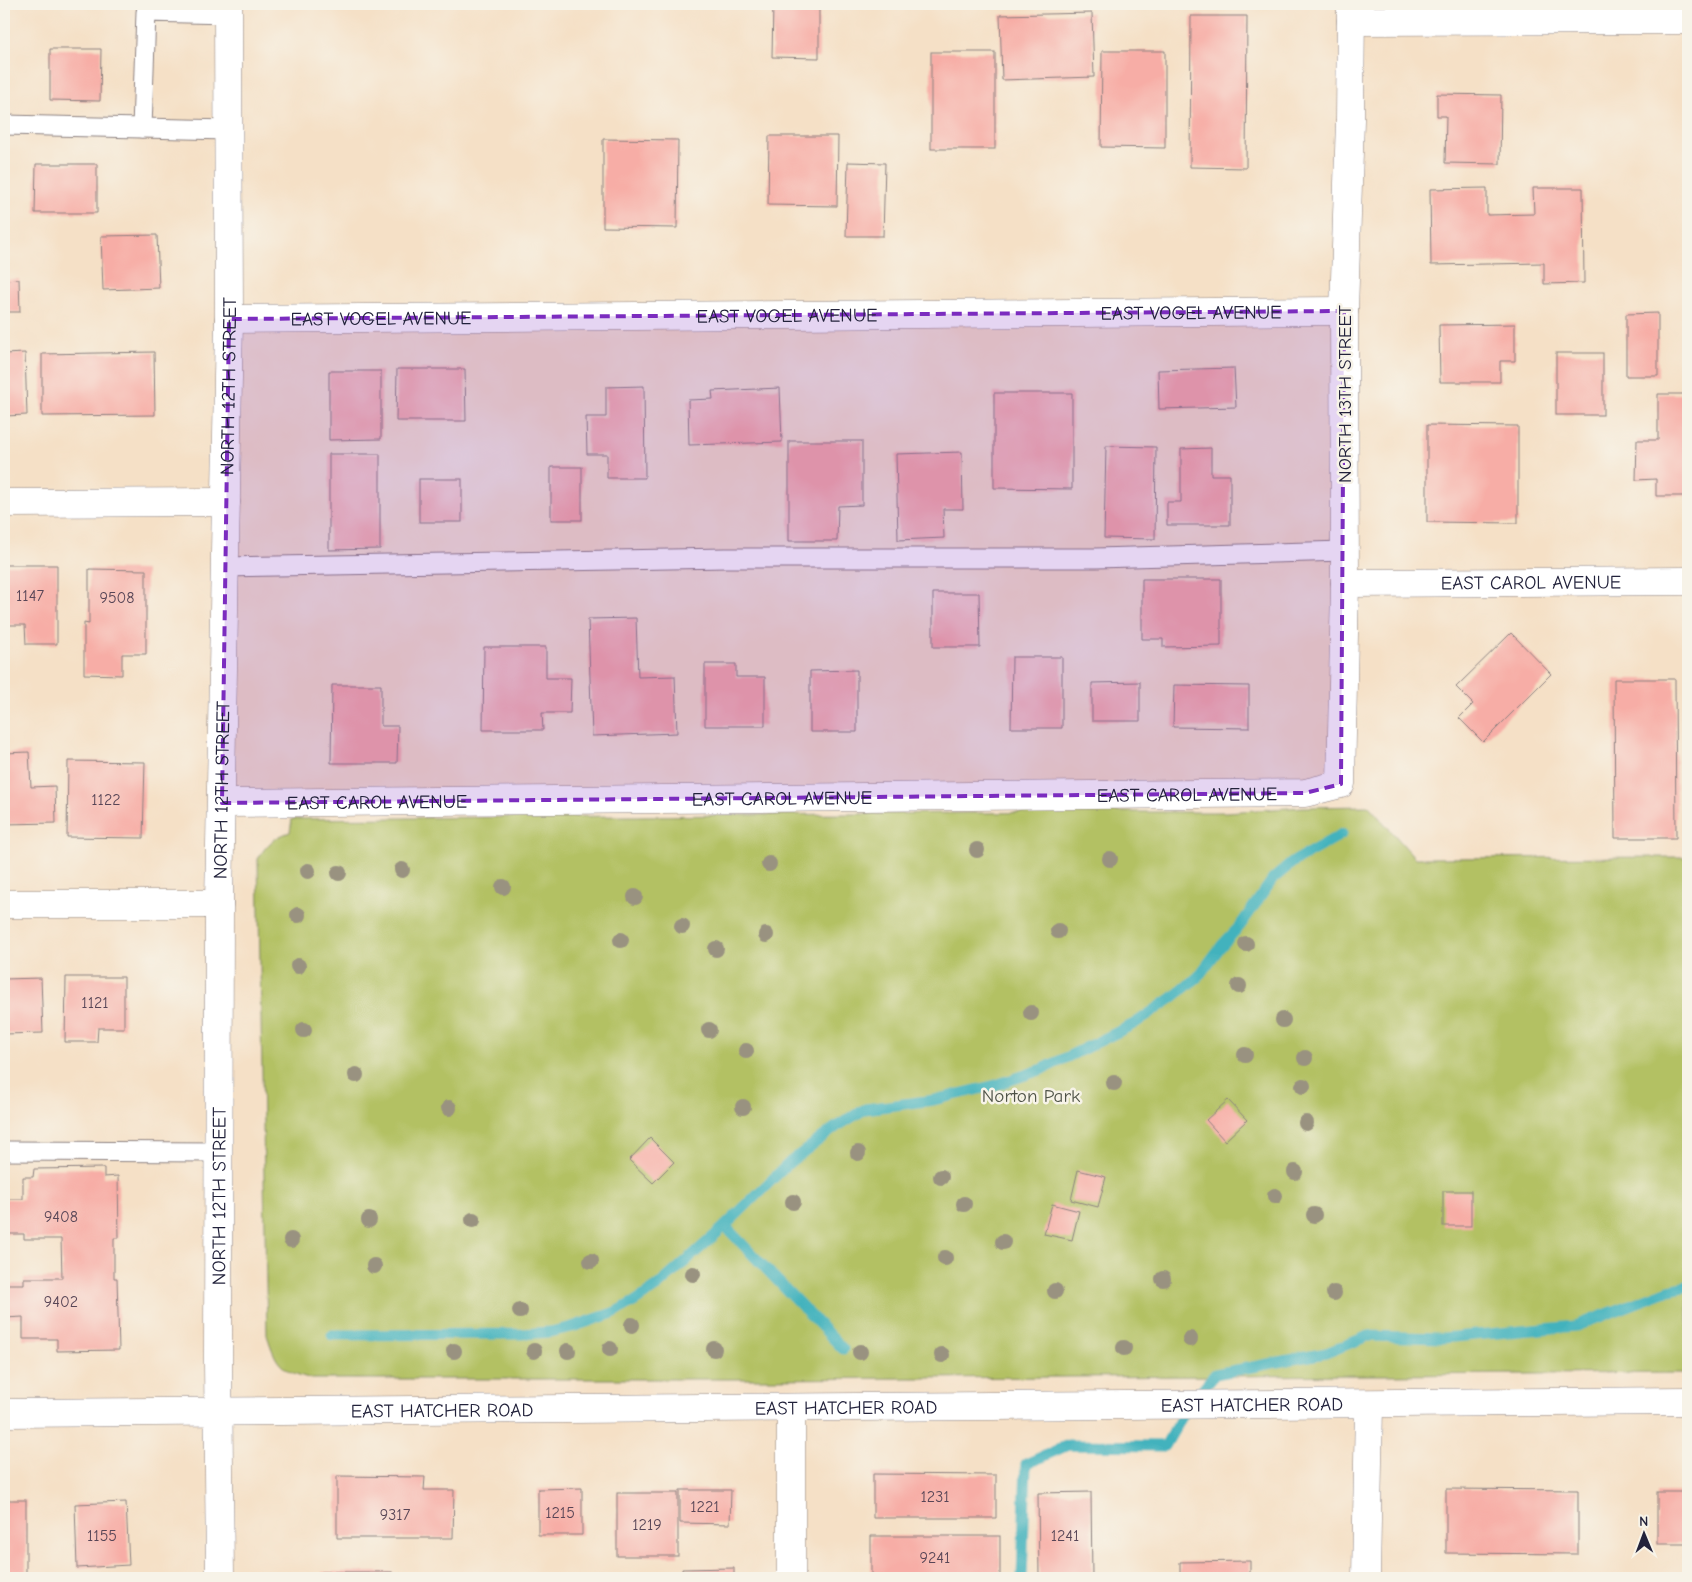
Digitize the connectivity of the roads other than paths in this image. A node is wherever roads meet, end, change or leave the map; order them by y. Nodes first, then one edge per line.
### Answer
1 (228, 9) edge
2 (1351, 12) edge
3 (1688, 20) edge
4 (4, 125) edge
5 (142, 128) junction
6 (228, 130) junction
7 (1344, 311) junction
8 (229, 318) junction
9 (226, 502) junction
10 (4, 503) edge
11 (1345, 551) junction
12 (225, 567) junction
13 (1688, 581) edge
14 (1345, 582) junction
15 (1341, 784) joint
16 (222, 802) junction
17 (4, 904) edge
18 (219, 904) junction
19 (4, 1151) edge
20 (218, 1152) junction
21 (1688, 1402) edge
22 (1368, 1404) junction
23 (791, 1408) junction
24 (219, 1412) junction
25 (4, 1413) edge
26 (220, 1578) edge
27 (791, 1578) edge
28 (1366, 1578) edge

1 - 5 lane
1 - 6 street, NORTH 12TH STREET
2 - 3 street
2 - 7 street, NORTH 13TH STREET
4 - 5 lane
5 - 6 lane
6 - 8 street, NORTH 12TH STREET
7 - 8 street, EAST VOGEL AVENUE
7 - 11 street, NORTH 13TH STREET
8 - 9 street, NORTH 12TH STREET
9 - 10 street
9 - 12 street, NORTH 12TH STREET
11 - 12 lane
11 - 14 street, NORTH 13TH STREET
12 - 16 street, NORTH 12TH STREET
13 - 14 street, EAST CAROL AVENUE
14 - 15 street, NORTH 13TH STREET
15 - 16 street, EAST CAROL AVENUE
16 - 18 street, NORTH 12TH STREET
17 - 18 street
18 - 20 street, NORTH 12TH STREET
19 - 20 lane
20 - 24 street, NORTH 12TH STREET
21 - 22 street, EAST HATCHER ROAD
22 - 23 street, EAST HATCHER ROAD
22 - 28 street
23 - 24 street, EAST HATCHER ROAD
23 - 27 street
24 - 25 street, EAST HATCHER ROAD
24 - 26 street, NORTH 12TH STREET

